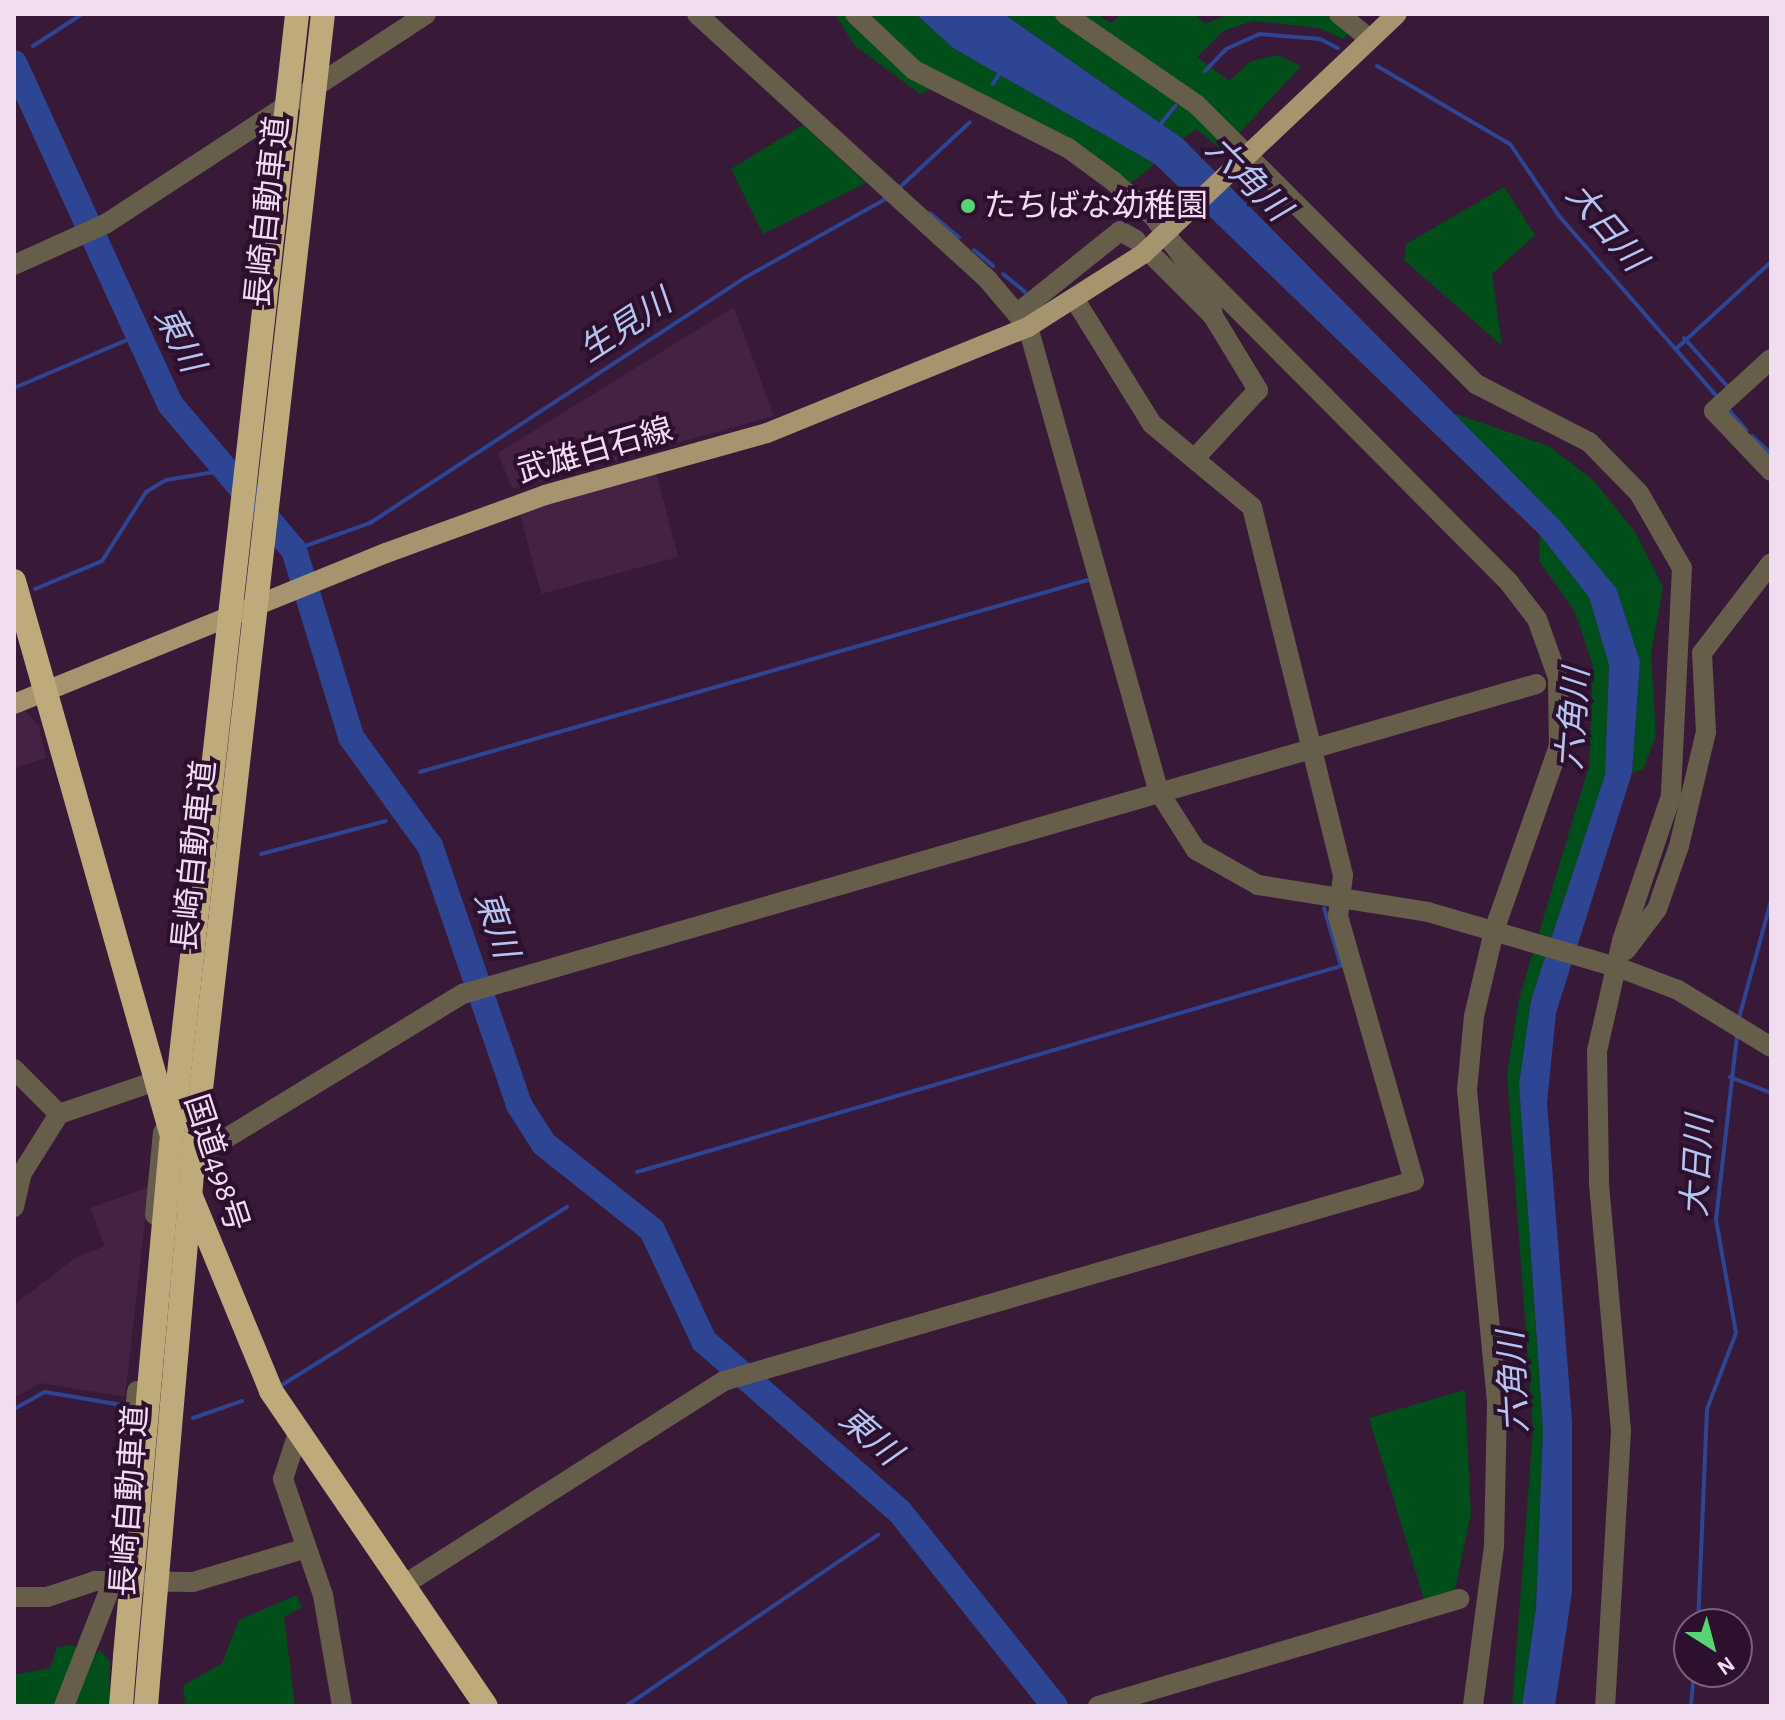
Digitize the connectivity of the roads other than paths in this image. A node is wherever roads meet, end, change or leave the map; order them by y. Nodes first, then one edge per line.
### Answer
1 (297, 14) edge
2 (323, 14) edge
3 (426, 14) edge
4 (697, 14) edge
5 (855, 14) edge
6 (1065, 14) edge
7 (1339, 14) edge
8 (1397, 14) edge
9 (1370, 39) junction
10 (1248, 156) junction
11 (1169, 230) junction
12 (1136, 240) dead end
13 (1155, 258) dead end
14 (14, 265) edge
15 (1075, 300) junction
16 (1213, 316) junction
17 (1024, 320) junction
18 (1771, 359) edge
19 (1194, 459) junction
20 (1771, 471) edge
21 (1771, 563) edge
22 (14, 581) edge
23 (18, 607) edge
24 (1536, 684) dead end
25 (45, 691) junction
26 (14, 704) edge
27 (1306, 749) junction
28 (1159, 792) junction
29 (1342, 894) junction
30 (1500, 932) junction
31 (1617, 963) junction
32 (1763, 1042) edge
33 (14, 1069) edge
34 (156, 1081) junction
35 (59, 1114) junction
36 (166, 1117) junction
37 (181, 1166) junction
38 (14, 1207) edge
39 (297, 1436) junction
40 (306, 1548) junction
41 (113, 1581) junction
42 (402, 1586) junction
43 (14, 1597) edge
44 (1459, 1599) dead end
45 (64, 1706) edge
46 (121, 1706) edge
47 (146, 1706) edge
48 (342, 1706) edge
49 (486, 1706) edge
50 (1098, 1706) edge
51 (1473, 1706) edge
52 (1605, 1706) edge

1 - 46 highway, 長崎自動車道, bridge
2 - 47 highway, 長崎自動車道, bridge
3 - 14 street
4 - 17 street
5 - 11 street
6 - 10 street
7 - 9 street
8 - 9 main road
9 - 10 main road
10 - 11 main road, 武雄白石線
10 - 31 street
11 - 15 main road, 武雄白石線
11 - 16 street
11 - 30 street
12 - 17 street
13 - 16 street
15 - 17 main road, 武雄白石線
15 - 19 street
16 - 19 street
17 - 25 main road, 武雄白石線
17 - 28 street
18 - 20 street
19 - 27 street
21 - 31 street
22 - 23 highway, 国道498号
23 - 25 highway, 国道498号
24 - 27 street
25 - 26 main road, 武雄白石線
25 - 34 highway, 国道498号
27 - 28 street
27 - 29 street
28 - 29 street
28 - 37 street
29 - 30 street
29 - 42 street
30 - 31 street
30 - 51 street
31 - 32 street
31 - 52 street
33 - 35 street
34 - 35 street
34 - 36 highway, 国道498号
35 - 38 street
36 - 37 highway, 国道498号
36 - 41 street
37 - 39 highway, 国道498号
39 - 40 street
39 - 42 highway, 国道498号
40 - 41 street
40 - 48 street
41 - 43 street
41 - 45 street
42 - 49 highway, 国道498号
44 - 50 street

